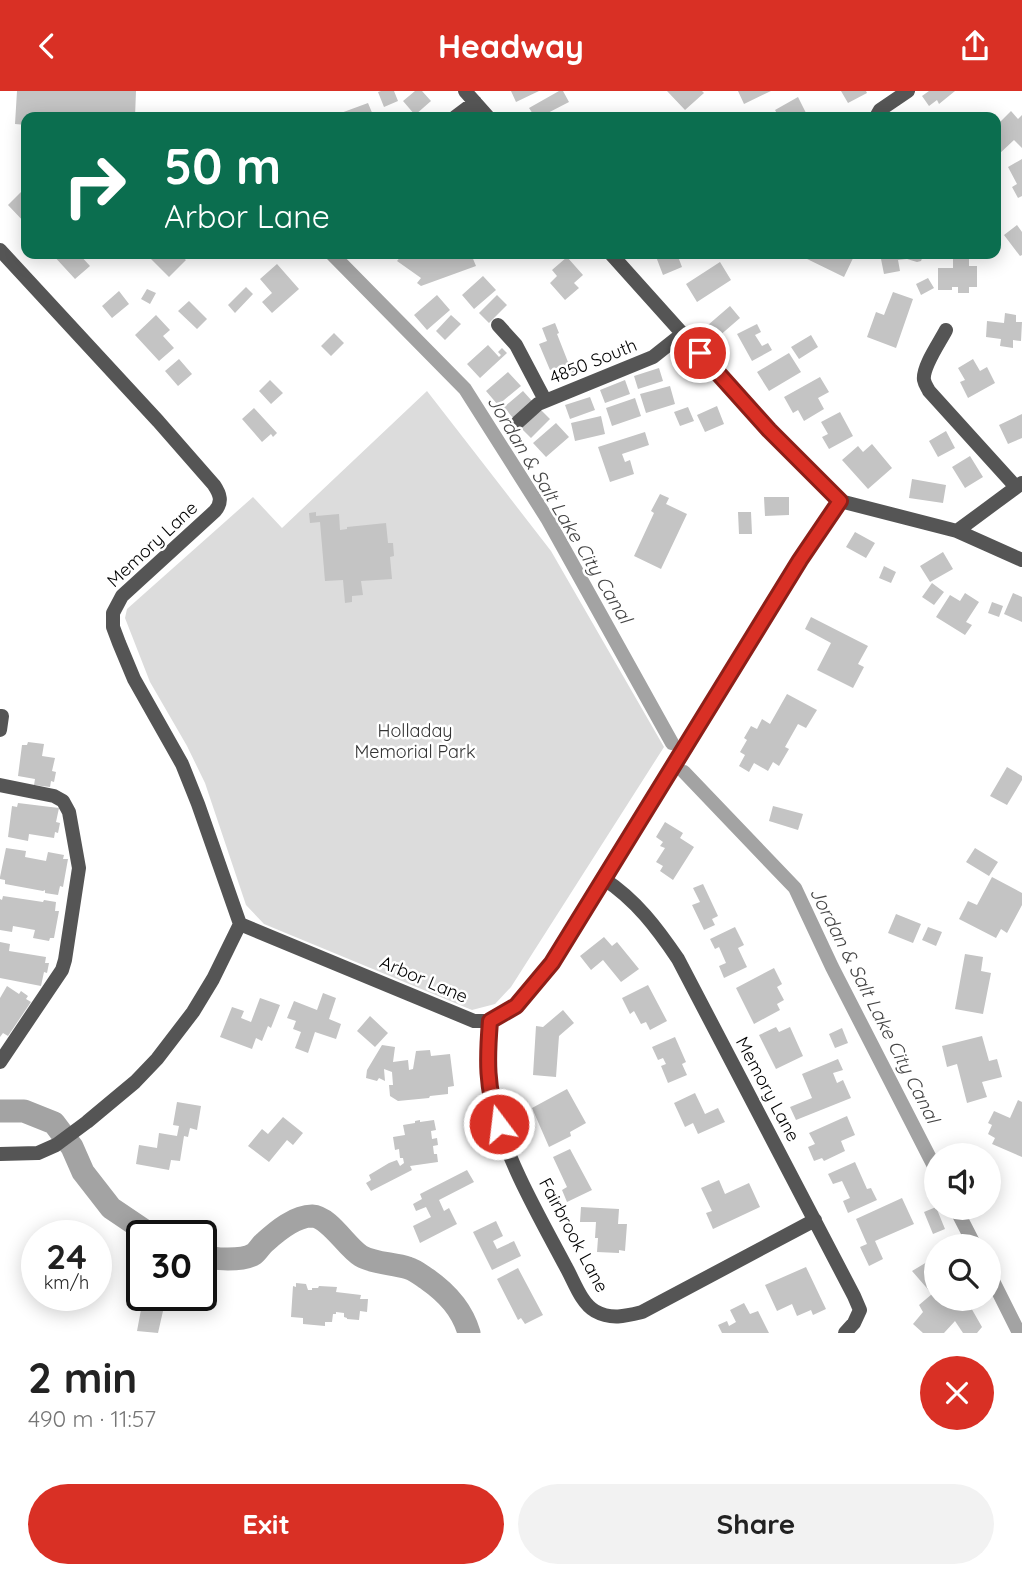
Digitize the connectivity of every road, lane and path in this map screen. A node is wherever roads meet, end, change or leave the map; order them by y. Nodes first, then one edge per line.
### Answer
1 (908, 91) edge
2 (470, 97) edge
3 (459, 112) edge
4 (484, 112) edge
5 (879, 112) edge
6 (0, 250) edge
7 (615, 259) edge
8 (498, 325) dead end
9 (946, 330) dead end
10 (682, 334) junction
11 (545, 400) junction
12 (518, 422) dead end
13 (1019, 485) edge
14 (840, 501) junction
15 (957, 531) junction
16 (1022, 560) edge
17 (0, 785) edge
18 (604, 879) junction
19 (240, 924) junction
20 (490, 1021) junction
21 (0, 1062) edge
22 (0, 1154) edge
23 (816, 1220) junction
24 (845, 1333) edge

1 - 5 street
2 - 3 street
2 - 4 street
6 - 19 street, Memory Lane
7 - 10 street
8 - 11 street
9 - 13 street
10 - 11 street, 4850 South
10 - 14 street
11 - 12 street, 4850 South
13 - 15 street
14 - 15 street
14 - 18 street
15 - 16 street
17 - 21 street
18 - 20 street
18 - 23 street, Memory Lane
19 - 20 street, Arbor Lane
19 - 22 street
20 - 23 street, Fairbrook Lane
23 - 24 street, Memory Lane

